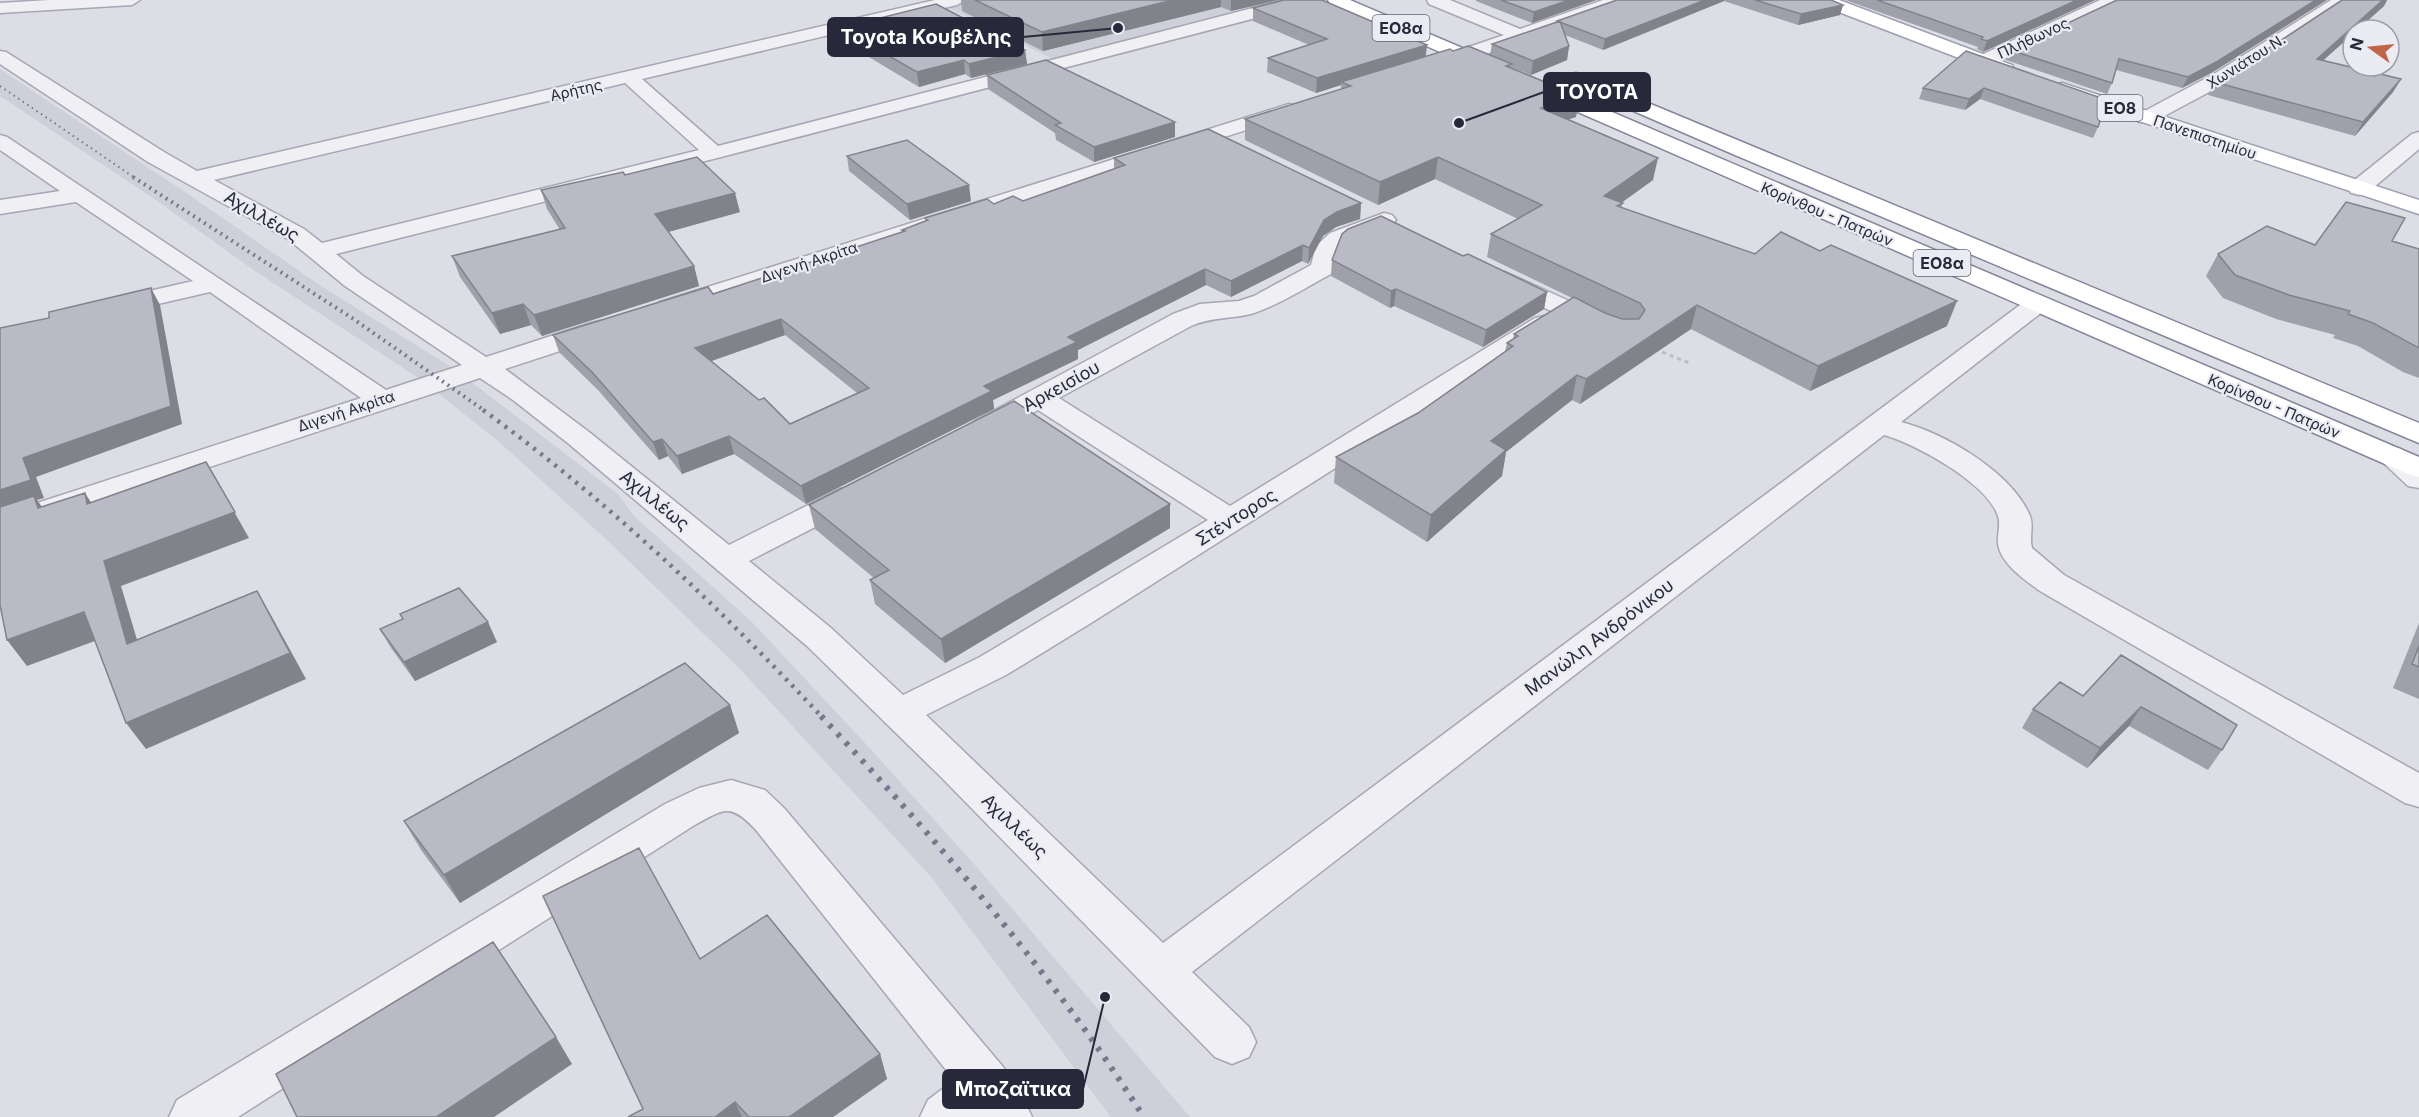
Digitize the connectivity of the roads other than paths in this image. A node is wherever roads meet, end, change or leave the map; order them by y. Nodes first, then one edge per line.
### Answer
1 (132, 0) edge
2 (957, 0) edge
3 (1304, 0) edge
4 (1336, 0) edge
5 (1435, 0) edge
6 (1824, 0) edge
7 (2114, 0) edge
8 (2342, 0) edge
9 (1608, 1) edge
10 (926, 3) edge
11 (0, 8) edge
12 (962, 21) edge
13 (1466, 44) junction
14 (1497, 45) joint
15 (1522, 46) junction
16 (1033, 55) edge
17 (0, 56) edge
18 (1984, 61) junction
19 (1053, 65) junction
20 (1551, 68) edge
21 (1423, 69) edge
22 (2019, 74) edge
23 (1073, 75) edge
24 (629, 77) junction
25 (2046, 83) edge
26 (1311, 103) edge
27 (2146, 118) junction
28 (1176, 127) dead end
29 (1204, 136) junction
30 (2419, 138) edge
31 (0, 141) edge
32 (1239, 148) edge
33 (714, 153) junction
34 (193, 178) junction
35 (2359, 188) junction
36 (79, 195) junction
37 (1354, 204) edge
38 (0, 207) edge
39 (2419, 207) edge
40 (319, 251) junction
41 (1481, 267) edge
42 (214, 284) junction
43 (2037, 304) junction
44 (1568, 309) junction
45 (90, 311) edge
46 (1624, 336) edge
47 (483, 367) junction
48 (1040, 398) junction
49 (381, 399) junction
50 (1878, 425) junction
51 (2419, 434) edge
52 (958, 442) edge
53 (2390, 456) junction
54 (2419, 468) edge
55 (2419, 479) edge
56 (875, 484) edge
57 (1231, 521) junction
58 (0, 526) edge
59 (727, 559) junction
60 (898, 713) junction
61 (2419, 792) edge
62 (1160, 971) junction
63 (1232, 1042) dead end
64 (997, 1101) edge
65 (199, 1116) edge
66 (945, 1117) edge

1 - 11 street
2 - 10 street, Αρήτης
3 - 19 street
4 - 13 main road, Κορίνθου - Πατρών / ΕΟ8α
5 - 15 street
6 - 18 main road
7 - 18 street, Πλήθωνος
8 - 27 street, Χωνιάτου Ν.
9 - 15 street
10 - 12 street
10 - 24 street, Αρήτης
13 - 14 street
13 - 21 street
13 - 43 main road, Κορίνθου - Πατρών / ΕΟ8α
14 - 15 main road
16 - 19 street
17 - 34 street, Αχιλλέως
18 - 22 main road
19 - 23 street
19 - 33 street
20 - 51 main road, Κορίνθου - Πατρών / ΕΟ8α
24 - 33 street
24 - 34 street, Αρήτης
25 - 27 main road, Πανεπιστημίου / ΕΟ8
26 - 29 street, Διγενή Ακρίτα
27 - 35 main road, Πανεπιστημίου / ΕΟ8
28 - 29 street
29 - 32 street
29 - 47 street, Διγενή Ακρίτα
30 - 35 street
31 - 36 street
33 - 40 street
34 - 40 street, Αχιλλέως
35 - 39 main road, Πανεπιστημίου / ΕΟ8
36 - 38 street
36 - 42 street
37 - 48 street, Αρκεισίου
40 - 47 street, Αχιλλέως
41 - 44 street
42 - 45 street
42 - 49 street
43 - 50 street, Μανώλη Ανδρόνικου
43 - 53 main road, Κορίνθου - Πατρών / ΕΟ8α
44 - 46 street
44 - 57 street, Στέντορος
47 - 49 street, Διγενή Ακρίτα
47 - 59 street, Αχιλλέως
48 - 52 street, Αρκεισίου
48 - 57 street
49 - 58 street, Διγενή Ακρίτα
50 - 61 street
50 - 62 street, Μανώλη Ανδρόνικου
53 - 54 main road, Κορίνθου - Πατρών / ΕΟ8α
53 - 55 street
56 - 59 street
57 - 60 street, Στέντορος
59 - 60 street, Αχιλλέως
60 - 62 street, Αχιλλέως
62 - 63 street, Αχιλλέως
64 - 65 street
64 - 66 street

